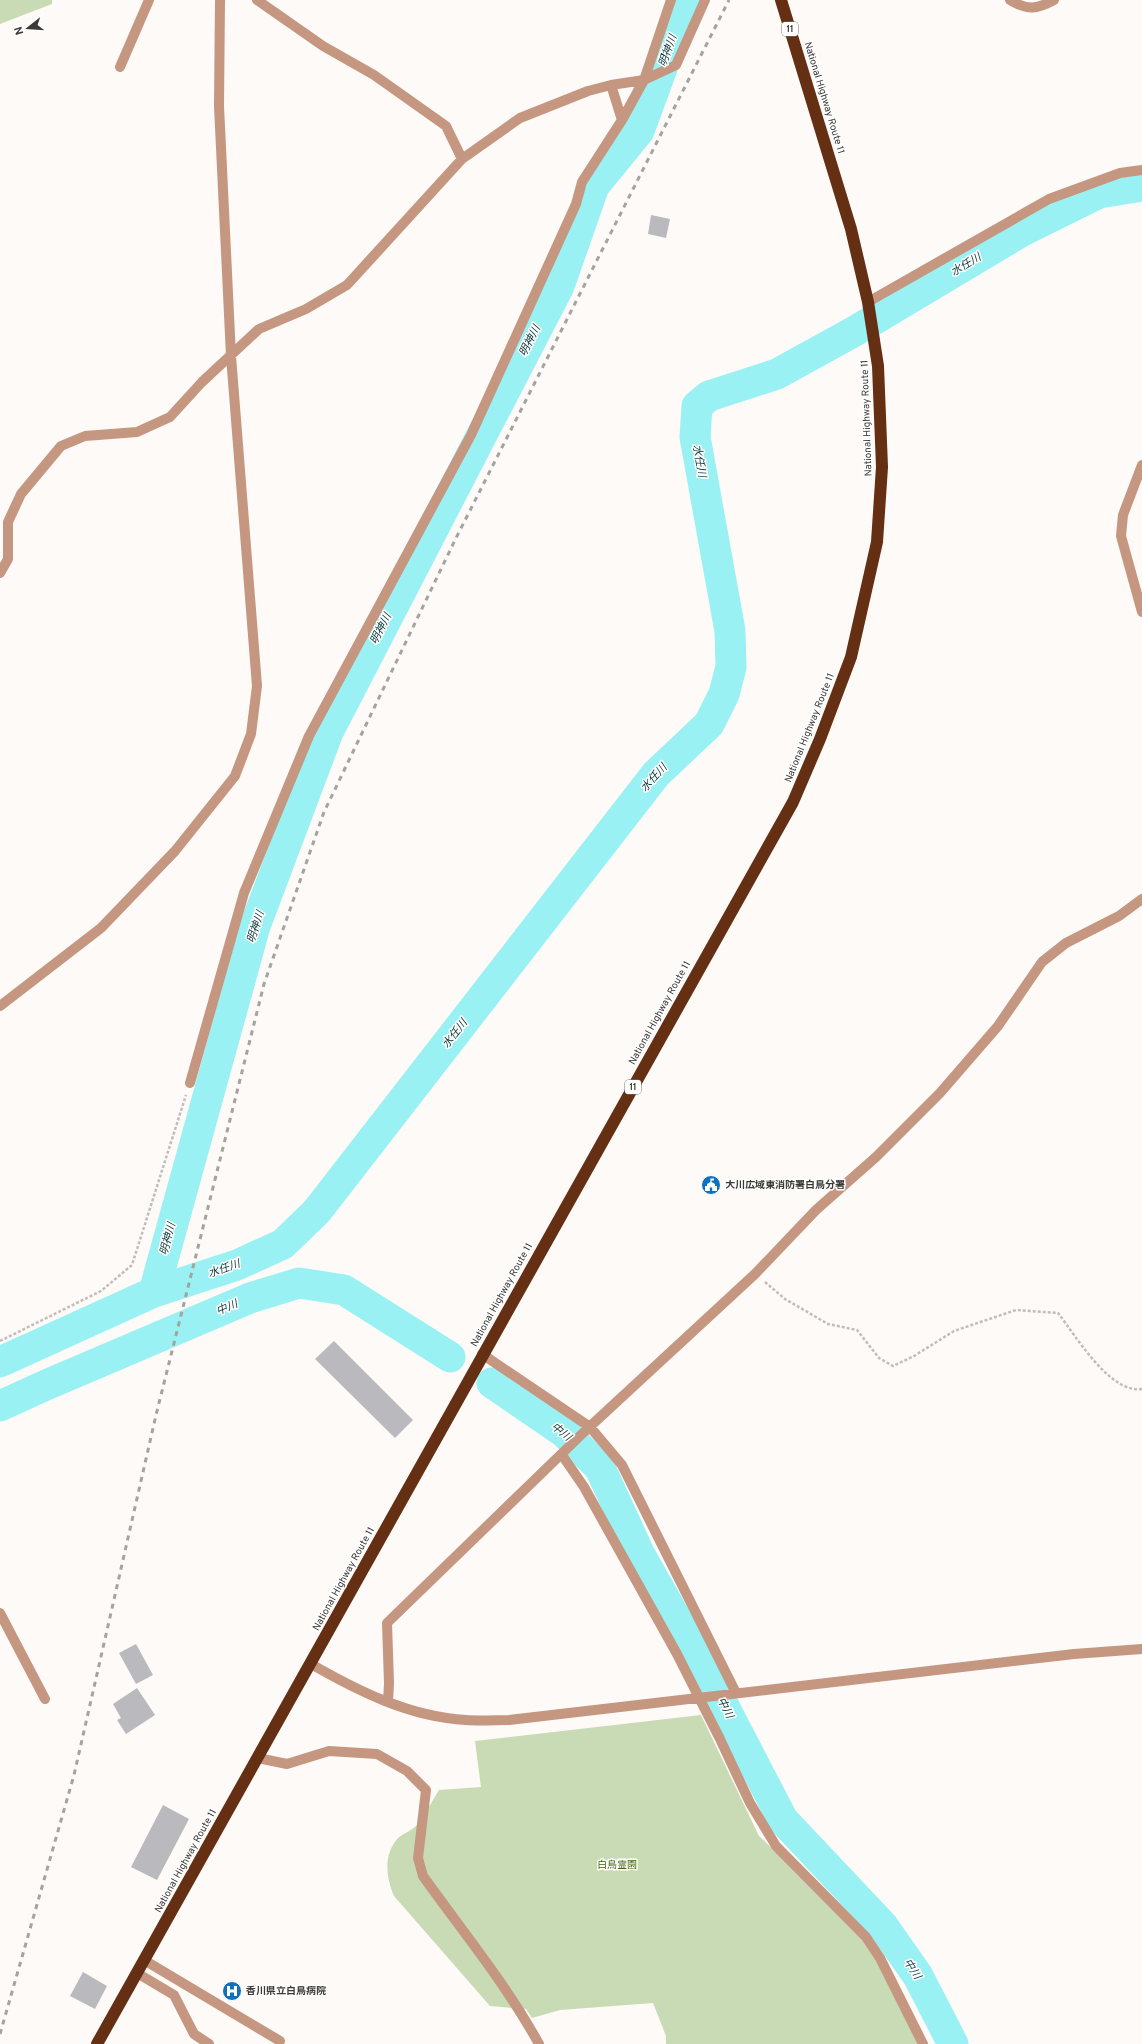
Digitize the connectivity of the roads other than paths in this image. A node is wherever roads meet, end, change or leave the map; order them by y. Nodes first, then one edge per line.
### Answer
1 (149, 0) edge
2 (220, 0) edge
3 (257, 0) edge
4 (671, 0) edge
5 (705, 0) edge
6 (781, 0) edge
7 (1010, 0) edge
8 (1054, 0) edge
9 (120, 67) dead end
10 (644, 80) junction
11 (611, 85) junction
12 (622, 120) junction
13 (462, 159) junction
14 (1142, 170) edge
15 (868, 302) junction
16 (231, 356) junction
17 (1142, 465) edge
18 (0, 573) edge
19 (1142, 612) edge
20 (1142, 898) edge
21 (0, 1006) edge
22 (190, 1083) road end
23 (482, 1354) junction
24 (587, 1430) junction
25 (562, 1455) junction
26 (0, 1613) edge
27 (1142, 1649) edge
28 (311, 1664) junction
29 (736, 1693) junction
30 (698, 1698) junction
31 (45, 1699) dead end
32 (388, 1702) junction
33 (258, 1758) junction
34 (144, 1960) junction
35 (137, 1974) junction
36 (280, 2041) dead end
37 (97, 2044) edge
38 (210, 2044) edge
39 (539, 2044) edge
40 (923, 2044) edge

1 - 9 street
2 - 16 street
3 - 13 street
4 - 10 street
5 - 10 street
6 - 15 highway, National Highway Route 11 / 11
7 - 8 street
10 - 11 street
10 - 12 street
11 - 12 street
11 - 13 street
12 - 22 street
13 - 16 street
14 - 15 street
15 - 23 highway, National Highway Route 11 / 11
16 - 18 street
16 - 21 street
17 - 19 street
20 - 24 street
23 - 24 street
23 - 28 highway, National Highway Route 11 / 11
24 - 25 street
24 - 29 street
25 - 30 street
25 - 32 street
26 - 31 street
27 - 29 street
28 - 32 street
28 - 33 highway, National Highway Route 11 / 11
29 - 30 street
30 - 32 street
30 - 40 street
33 - 34 highway, National Highway Route 11 / 11
33 - 39 street
34 - 35 highway, National Highway Route 11 / 11
34 - 36 street
35 - 37 highway, National Highway Route 11 / 11
35 - 38 street

